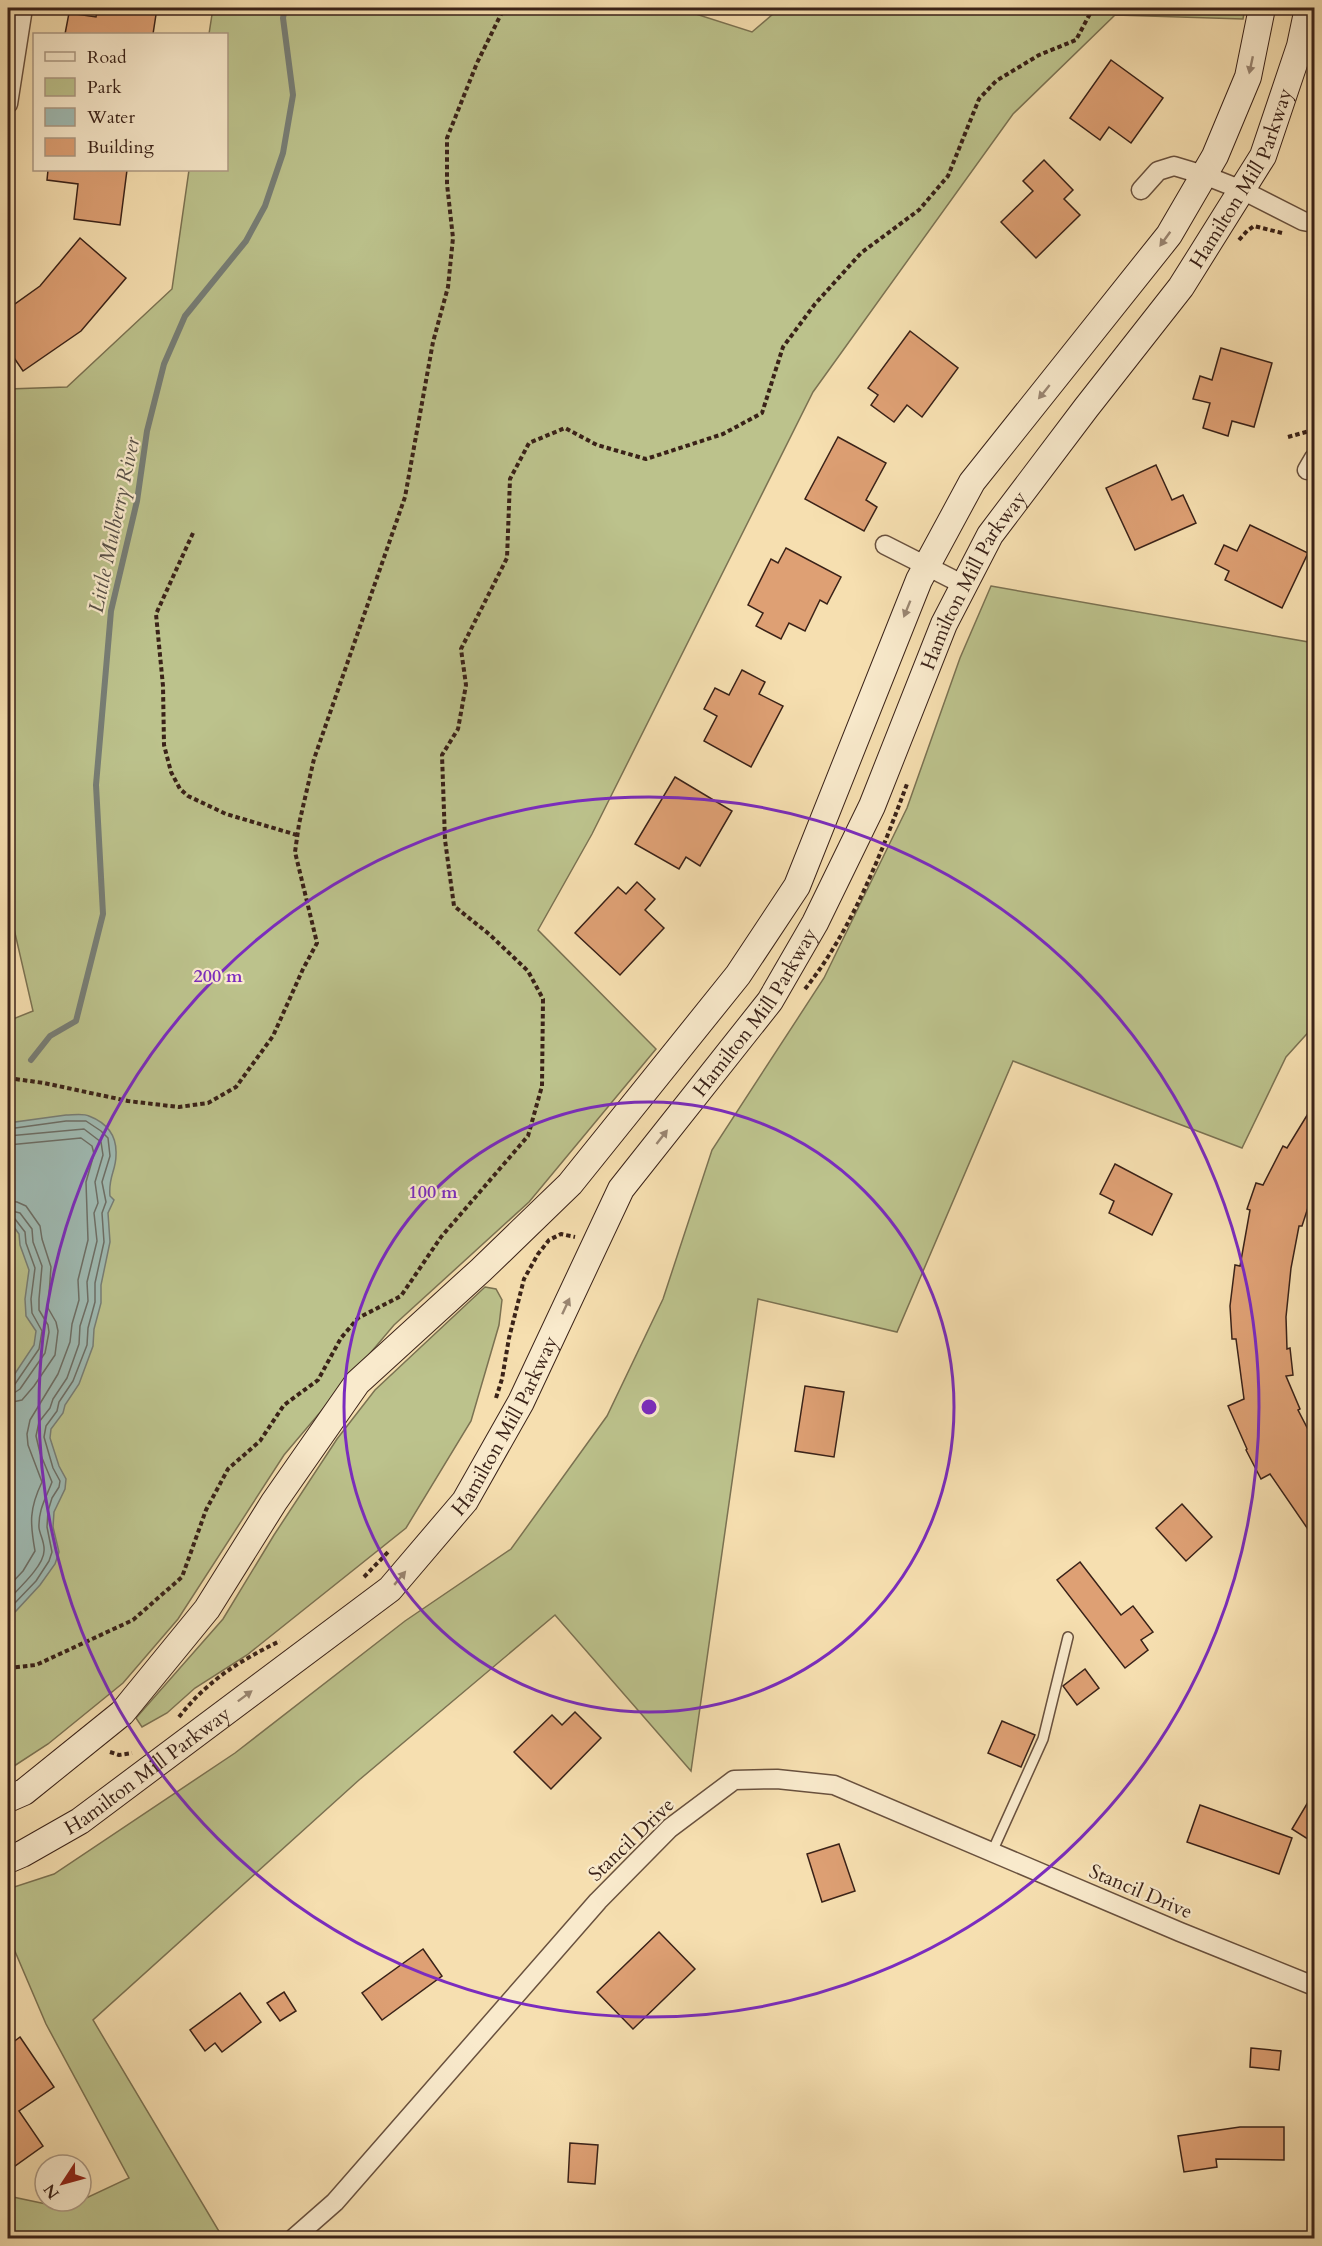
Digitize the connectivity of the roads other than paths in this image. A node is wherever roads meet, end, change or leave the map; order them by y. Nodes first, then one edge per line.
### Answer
1 (23, 8) edge
2 (1263, 8) edge
3 (1308, 8) edge
4 (14, 26) edge
5 (8, 104) edge
6 (1204, 174) junction
7 (1141, 190) dead end
8 (1242, 190) junction
9 (1314, 223) edge
10 (885, 545) dead end
11 (926, 566) junction
12 (964, 585) junction
13 (1068, 1637) dead end
14 (8, 1799) edge
15 (992, 1852) junction
16 (8, 1860) edge
17 (1314, 1986) edge
18 (294, 2238) edge

1 - 4 street
2 -> 6 street, Hamilton Mill Parkway
3 - 8 street, Hamilton Mill Parkway
4 - 5 street
6 - 7 street
6 - 8 street
6 -> 11 street, Hamilton Mill Parkway
8 - 9 street
8 - 12 street, Hamilton Mill Parkway
10 - 11 street
11 - 12 street
11 -> 14 street, Hamilton Mill Parkway
16 -> 12 street, Hamilton Mill Parkway
13 - 15 lane
15 - 17 street, Stancil Drive
15 - 18 street, Stancil Drive

